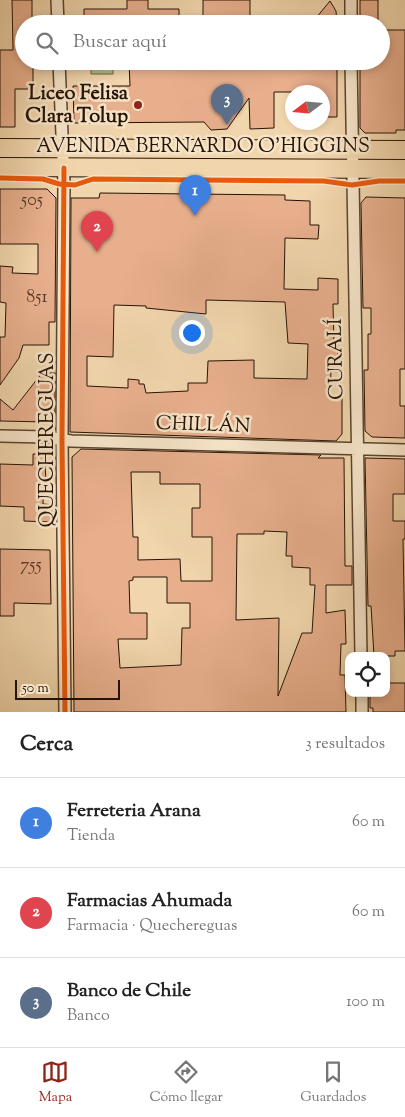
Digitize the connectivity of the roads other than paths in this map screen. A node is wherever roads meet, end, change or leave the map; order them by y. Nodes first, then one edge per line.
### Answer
1 (57, 0) edge
2 (351, 0) edge
3 (58, 15) edge
4 (351, 15) edge
5 (60, 70) edge
6 (352, 70) edge
7 (0, 148) edge
8 (64, 149) junction
9 (352, 149) junction
10 (405, 150) edge
11 (0, 167) edge
12 (64, 168) junction
13 (352, 169) junction
14 (405, 169) edge
15 (0, 436) edge
16 (62, 440) junction
17 (357, 449) junction
18 (405, 450) edge
19 (361, 652) edge
20 (362, 697) edge
21 (65, 712) edge
22 (362, 712) edge

1 - 3 street
2 - 4 street
5 - 8 street, QUECHEREGUAS
6 - 9 street, CURALÍ
7 - 8 main road, AVENIDA BERNARDO O'HIGGINS
8 - 9 main road, AVENIDA BERNARDO O'HIGGINS
8 - 12 street, QUECHEREGUAS
9 - 10 main road, AVENIDA BERNARDO O'HIGGINS
9 - 13 street, CURALÍ
11 - 12 main road, AVENIDA BERNARDO O'HIGGINS
12 - 13 main road, AVENIDA BERNARDO O'HIGGINS
12 - 16 street, QUECHEREGUAS
13 - 14 main road, AVENIDA BERNARDO O'HIGGINS
13 - 17 street, CURALÍ
15 - 16 street, CHILLÁN
16 - 17 street, CHILLÁN
16 - 21 street, QUECHEREGUAS
17 - 18 street, CHILLÁN
17 - 19 street, CURALÍ
20 - 22 street

